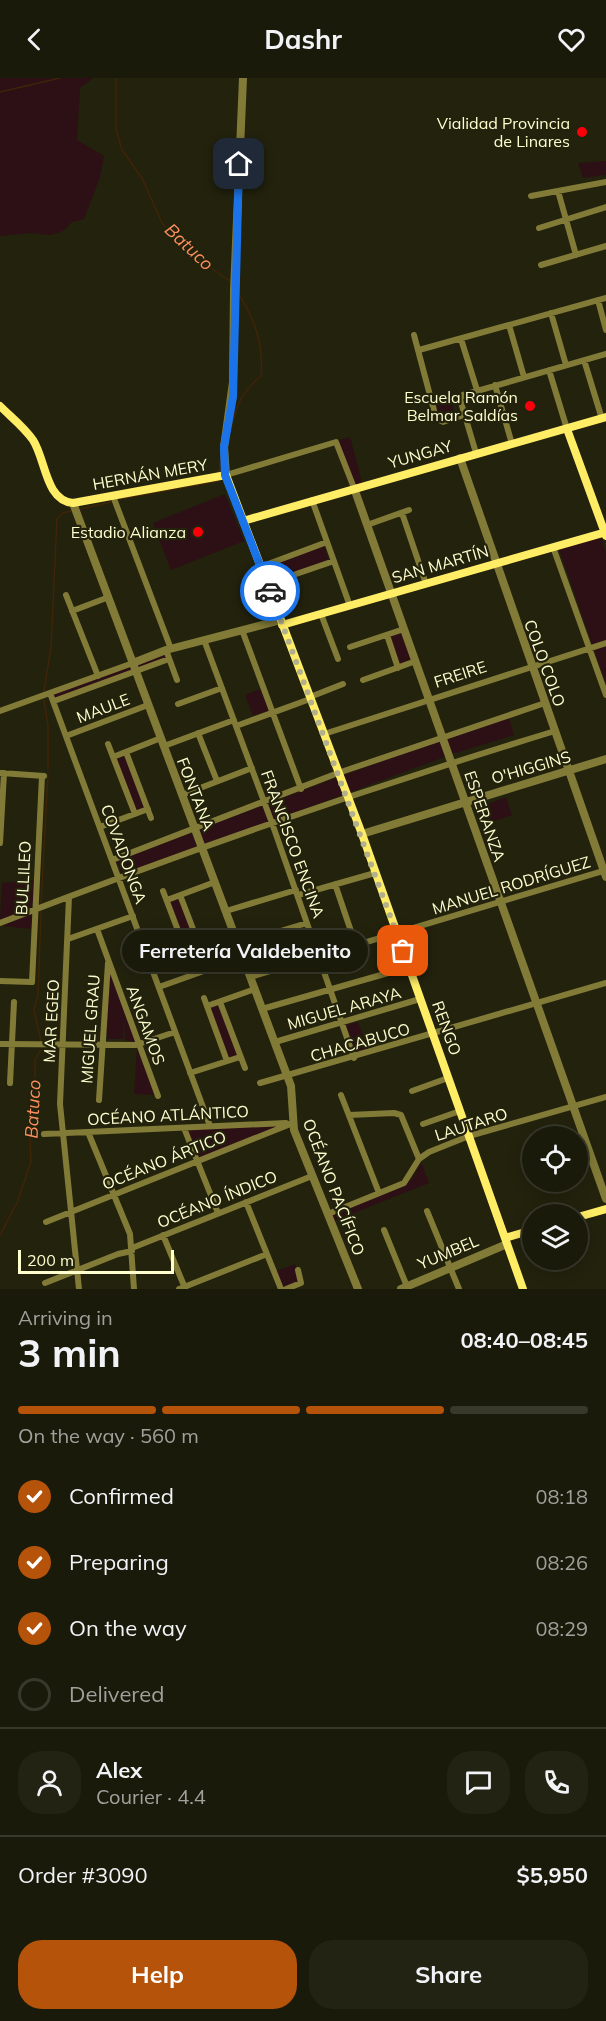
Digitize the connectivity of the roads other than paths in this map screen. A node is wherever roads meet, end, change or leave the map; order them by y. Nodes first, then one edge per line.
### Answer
1 (243, 78) edge
2 (606, 182) edge
3 (558, 191) junction
4 (531, 196) dead end
5 (606, 207) edge
6 (565, 219) junction
7 (539, 228) dead end
8 (606, 246) edge
9 (576, 255) junction
10 (541, 265) dead end
11 (606, 298) edge
12 (598, 300) junction
13 (550, 313) junction
14 (509, 325) junction
15 (606, 330) edge
16 (414, 335) dead end
17 (461, 339) junction
18 (419, 350) junction
19 (606, 354) edge
20 (584, 360) junction
21 (566, 365) junction
22 (549, 370) junction
23 (524, 377) junction
24 (495, 385) junction
25 (477, 390) junction
26 (0, 406) edge
27 (464, 415) junction
28 (604, 418) edge
29 (567, 429) junction
30 (336, 442) joint
31 (512, 444) junction
32 (476, 453) junction
33 (460, 458) junction
34 (225, 475) junction
35 (354, 488) junction
36 (113, 496) junction
37 (312, 500) junction
38 (74, 503) junction
39 (409, 510) dead end
40 (402, 513) junction
41 (243, 521) junction
42 (367, 525) junction
43 (605, 534) edge
44 (327, 542) junction
45 (553, 547) junction
46 (334, 561) junction
47 (495, 564) junction
48 (260, 567) junction
49 (267, 584) junction
50 (426, 584) junction
51 (392, 594) junction
52 (66, 595) dead end
53 (109, 597) junction
54 (350, 606) junction
55 (72, 611) junction
56 (321, 614) junction
57 (282, 623) junction
58 (404, 629) junction
59 (242, 630) junction
60 (387, 635) junction
61 (204, 640) junction
62 (606, 643) edge
63 (350, 647) dead end
64 (589, 648) junction
65 (168, 650) junction
66 (169, 659) junction
67 (338, 659) dead end
68 (416, 661) junction
69 (532, 665) junction
70 (135, 667) junction
71 (398, 668) junction
72 (98, 676) junction
73 (177, 680) dead end
74 (363, 680) dead end
75 (343, 684) dead end
76 (222, 688) junction
77 (50, 693) junction
78 (606, 695) edge
79 (310, 698) junction
80 (429, 698) junction
81 (54, 701) junction
82 (545, 703) junction
83 (148, 705) junction
84 (178, 705) dead end
85 (0, 711) edge
86 (272, 713) junction
87 (235, 723) junction
88 (555, 731) junction
89 (198, 733) junction
90 (324, 734) junction
91 (66, 736) junction
92 (442, 736) junction
93 (163, 742) junction
94 (108, 744) dead end
95 (126, 752) junction
96 (113, 757) junction
97 (606, 759) edge
98 (452, 762) junction
99 (252, 768) junction
100 (568, 771) junction
101 (2, 773) edge
102 (338, 773) junction
103 (217, 781) junction
104 (301, 789) junction
105 (182, 795) junction
106 (347, 797) junction
107 (465, 801) junction
108 (264, 802) junction
109 (148, 809) junction
110 (135, 814) junction
111 (151, 818) dead end
112 (272, 823) junction
113 (100, 827) junction
114 (195, 829) junction
115 (362, 834) junction
116 (0, 843) edge
117 (202, 847) junction
118 (112, 860) junction
119 (375, 873) junction
120 (605, 873) edge
121 (119, 879) junction
122 (215, 882) junction
123 (335, 884) junction
124 (164, 891) dead end
125 (297, 893) junction
126 (180, 895) junction
127 (69, 897) junction
128 (167, 900) junction
129 (501, 902) junction
130 (35, 909) junction
131 (226, 911) junction
132 (133, 916) junction
133 (0, 923) edge
134 (307, 923) junction
135 (97, 929) junction
136 (397, 934) junction
137 (68, 939) junction
138 (182, 941) junction
139 (238, 944) junction
140 (356, 946) junction
141 (147, 954) junction
142 (243, 957) junction
143 (319, 957) junction
144 (108, 959) junction
145 (409, 967) junction
146 (250, 976) junction
147 (0, 981) edge
148 (606, 983) edge
149 (159, 987) junction
150 (255, 989) junction
151 (331, 990) junction
152 (204, 998) dead end
153 (420, 999) junction
154 (14, 1002) dead end
155 (220, 1002) junction
156 (537, 1004) junction
157 (207, 1006) junction
158 (262, 1009) junction
159 (342, 1024) junction
160 (175, 1032) junction
161 (433, 1034) junction
162 (275, 1042) junction
163 (0, 1044) edge
164 (63, 1044) junction
165 (12, 1045) junction
166 (102, 1045) junction
167 (140, 1045) junction
168 (240, 1057) junction
169 (354, 1058) junction
170 (227, 1061) junction
171 (244, 1068) dead end
172 (190, 1073) junction
173 (288, 1077) junction
174 (448, 1078) junction
175 (10, 1083) dead end
176 (260, 1083) dead end
177 (412, 1090) dead end
178 (292, 1094) joint
179 (341, 1095) dead end
180 (158, 1096) dead end
181 (606, 1097) edge
182 (99, 1100) dead end
183 (573, 1107) junction
184 (460, 1111) junction
185 (349, 1115) junction
186 (292, 1122) junction
187 (423, 1124) dead end
188 (210, 1126) junction
189 (183, 1128) junction
190 (88, 1132) junction
191 (63, 1133) junction
192 (44, 1134) dead end
193 (469, 1136) junction
194 (419, 1159) junction
195 (197, 1161) junction
196 (312, 1176) junction
197 (379, 1193) junction
198 (114, 1195) junction
199 (606, 1199) edge
200 (246, 1202) junction
201 (606, 1209) edge
202 (427, 1211) dead end
203 (71, 1212) junction
204 (218, 1214) junction
205 (328, 1214) junction
206 (588, 1214) edge
207 (46, 1222) dead end
208 (384, 1230) dead end
209 (522, 1234) edge
210 (163, 1235) junction
211 (506, 1241) junction
212 (132, 1249) junction
213 (267, 1254) junction
214 (450, 1268) junction
215 (77, 1270) junction
216 (298, 1270) dead end
217 (45, 1283) dead end
218 (183, 1288) edge
219 (405, 1288) edge
220 (79, 1289) edge
221 (134, 1289) edge
222 (281, 1289) edge
223 (286, 1289) edge
224 (358, 1289) edge
225 (459, 1289) edge
226 (523, 1289) edge

1 - 34 street
2 - 3 street
3 - 4 street
3 - 6 street
5 - 6 street
6 - 7 street
6 - 9 street
8 - 9 street
9 - 10 street
11 - 12 street
12 - 13 street
12 - 15 street
13 - 14 street
13 - 21 street
14 - 17 street
14 - 23 street
16 - 18 street
17 - 18 street
17 - 25 street
18 - 27 street
19 - 20 street
20 - 21 street
20 - 28 street
21 - 22 street
22 - 23 street
22 - 29 street
23 - 24 street
24 - 25 street
24 - 31 street
25 - 27 street
26 - 38 main road
27 - 32 street
28 - 29 main road, YUNGAY
29 - 31 main road, YUNGAY
29 - 43 main road
30 - 34 street, HERNÁN MERY
30 - 35 street, ESPERANZA
31 - 32 main road, YUNGAY
32 - 33 main road, YUNGAY
33 - 35 main road, YUNGAY
33 - 47 street, COLO COLO
34 - 36 main road, HERNÁN MERY
34 - 41 main road, RENGO
35 - 37 main road, YUNGAY
35 - 42 street, ESPERANZA
36 - 38 main road, HERNÁN MERY
36 - 65 street
37 - 41 main road, YUNGAY
37 - 44 street
38 - 53 street, FONTANA
39 - 40 street
40 - 42 street
40 - 50 street
41 - 48 main road, RENGO
42 - 51 street, ESPERANZA
43 - 45 main road, SAN MARTÍN
44 - 46 street
44 - 48 street
45 - 47 main road, SAN MARTÍN
45 - 64 street
46 - 49 street
46 - 54 street
47 - 50 main road, SAN MARTÍN
47 - 69 street, COLO COLO
48 - 49 main road, RENGO
49 - 57 main road, RENGO
50 - 51 main road, SAN MARTÍN
51 - 54 main road, SAN MARTÍN
51 - 58 street, ESPERANZA
52 - 55 street
53 - 55 street
53 - 70 street, FONTANA
54 - 56 main road, SAN MARTÍN
55 - 72 street
56 - 57 main road, SAN MARTÍN
56 - 67 street
57 - 59 street, SAN MARTÍN
57 - 79 main road, RENGO
58 - 60 street
58 - 68 street, ESPERANZA
59 - 61 street, SAN MARTÍN
59 - 86 street
60 - 63 street
60 - 71 street
61 - 65 street, SAN MARTÍN
61 - 76 street, FRANCISCO ENCINA
62 - 64 street, FREIRE
64 - 69 street, FREIRE
64 - 78 street
65 - 66 street
65 - 70 street, SAN MARTÍN
66 - 70 street, SAN MARTÍN
66 - 73 street
68 - 71 street
68 - 80 street, ESPERANZA
69 - 80 street, FREIRE
69 - 82 street, COLO COLO
70 - 72 street, SAN MARTÍN
70 - 81 street, SAN MARTÍN
70 - 83 street, FONTANA
71 - 74 street
72 - 77 street, SAN MARTÍN
75 - 79 street
76 - 84 street
76 - 87 street, FRANCISCO ENCINA
77 - 81 street, COVADONGA
77 - 85 street, SAN MARTÍN
79 - 86 street
79 - 90 main road, RENGO
80 - 90 street, FREIRE
80 - 92 street, ESPERANZA
81 - 91 street, COVADONGA
82 - 88 street, COLO COLO
82 - 92 street
83 - 91 street, MAULE
83 - 93 street, FONTANA
86 - 87 street
86 - 104 street
87 - 89 street
87 - 99 street, FRANCISCO ENCINA
88 - 98 street
88 - 100 street, COLO COLO
89 - 93 street
89 - 103 street
90 - 102 main road, RENGO
91 - 113 street, COVADONGA
92 - 98 street, ESPERANZA
92 - 102 street
93 - 95 street
93 - 105 street, FONTANA
94 - 96 street
95 - 96 street
95 - 109 street
96 - 110 street
97 - 100 street, O'HIGGINS
98 - 106 street
98 - 107 street, ESPERANZA
99 - 103 street
99 - 108 street, FRANCISCO ENCINA
100 - 107 street, O'HIGGINS
100 - 120 street, COLO COLO
101 - 116 street
101 - 130 street, BULLILEO
102 - 104 street
102 - 106 main road, RENGO
103 - 105 street
104 - 108 street
105 - 114 street, FONTANA
106 - 112 street
106 - 115 main road, RENGO
107 - 115 street, O'HIGGINS
107 - 129 street, ESPERANZA
108 - 112 street, FRANCISCO ENCINA
108 - 114 street
109 - 110 street
109 - 111 street
110 - 113 street
112 - 117 street
112 - 125 street, FRANCISCO ENCINA
113 - 118 street, COVADONGA
114 - 117 street, FONTANA
114 - 118 street
115 - 119 main road, RENGO
117 - 121 street
117 - 122 street, FONTANA
118 - 121 street, COVADONGA
119 - 123 street
119 - 136 main road, RENGO
120 - 129 street, MANUEL RODRÍGUEZ
121 - 127 street
121 - 132 street, COVADONGA
122 - 126 street
122 - 131 street, FONTANA
123 - 125 street
123 - 140 street
124 - 128 street
125 - 131 street
125 - 134 street, FRANCISCO ENCINA
126 - 128 street
126 - 138 street
127 - 130 street
127 - 137 street, MAR EGEO
128 - 138 street
129 - 136 street, MANUEL RODRÍGUEZ
129 - 156 street, ESPERANZA
130 - 133 street
130 - 147 street, BULLILEO
131 - 139 street, FONTANA
132 - 135 street
132 - 141 street, COVADONGA
134 - 139 street
134 - 143 street, FRANCISCO ENCINA
135 - 137 street
135 - 144 street, ANGAMOS
136 - 140 street, MANUEL RODRÍGUEZ
136 - 145 main road, RENGO
137 - 164 street, MAR EGEO
138 - 141 street
139 - 142 street, FONTANA
140 - 143 street, MANUEL RODRÍGUEZ
141 - 149 street, COVADONGA
142 - 146 street, FONTANA
142 - 149 street
143 - 146 street, MANUEL RODRÍGUEZ
143 - 151 street, FRANCISCO ENCINA
144 - 166 street, MIGUEL GRAU
144 - 167 street, ANGAMOS
145 - 151 street
145 - 153 main road, RENGO
146 - 150 street, FONTANA
148 - 156 street, CHACABUCO
149 - 160 street, COVADONGA
150 - 155 street
150 - 158 street, FONTANA
151 - 158 street
151 - 159 street, FRANCISCO ENCINA
152 - 157 street
153 - 159 street, MIGUEL ARAYA
153 - 161 main road, RENGO
154 - 165 street
155 - 157 street
155 - 168 street
156 - 161 street, CHACABUCO
156 - 183 street, ESPERANZA
157 - 170 street
158 - 162 street, FONTANA
159 - 162 street, MIGUEL ARAYA
159 - 169 street, FRANCISCO ENCINA
160 - 167 street
160 - 172 street, COVADONGA
161 - 169 street, CHACABUCO
161 - 174 main road, RENGO
162 - 173 street, FONTANA
163 - 165 street
164 - 165 street
164 - 166 street
164 - 191 street, MAR EGEO
165 - 175 street
166 - 167 street
166 - 182 street, MIGUEL GRAU
167 - 180 street, ANGAMOS
168 - 170 street
168 - 171 street
169 - 173 street, CHACABUCO
170 - 172 street
172 - 188 street, COVADONGA
173 - 176 street, CHACABUCO
173 - 178 street, FONTANA
174 - 177 street
174 - 184 main road, RENGO
178 - 186 street, OCÉANO PACÍFICO
179 - 185 street
181 - 183 street, LAUTARO
183 - 193 street, LAUTARO
183 - 199 street, ESPERANZA
184 - 187 street
184 - 193 main road, RENGO
185 - 194 street
185 - 197 street
186 - 188 street, OCÉANO ATLÁNTICO
186 - 195 street, OCÉANO ÁRTICO
186 - 196 street, OCÉANO PACÍFICO
188 - 189 street, OCÉANO ATLÁNTICO
189 - 190 street, OCÉANO ATLÁNTICO
189 - 195 street
190 - 191 street, OCÉANO ATLÁNTICO
190 - 198 street
191 - 192 street, OCÉANO ATLÁNTICO
191 - 203 street, MAR EGEO
193 - 194 street, LAUTARO
193 - 211 main road, RENGO
194 - 197 street, LAUTARO
195 - 198 street, OCÉANO ÁRTICO
195 - 204 street
196 - 200 street, OCÉANO ÍNDICO
196 - 205 street, OCÉANO PACÍFICO
197 - 205 street, LAUTARO
198 - 203 street, OCÉANO ÁRTICO
198 - 212 street
200 - 204 street, OCÉANO ÍNDICO
200 - 213 street
201 - 206 main road
202 - 214 street
203 - 207 street, OCÉANO ÁRTICO
203 - 215 street, MAR EGEO
204 - 210 street, OCÉANO ÍNDICO
205 - 224 street, OCÉANO PACÍFICO
208 - 219 street
209 - 211 main road, YUMBEL
210 - 212 street, OCÉANO ÍNDICO
210 - 218 street
211 - 214 street, YUMBEL
211 - 226 main road, RENGO
212 - 215 street, OCÉANO ÍNDICO
212 - 221 street
213 - 218 street
213 - 222 street
214 - 219 street, YUMBEL
214 - 225 street
215 - 217 street, OCÉANO ÍNDICO
215 - 220 street, MAR EGEO
216 - 223 street

